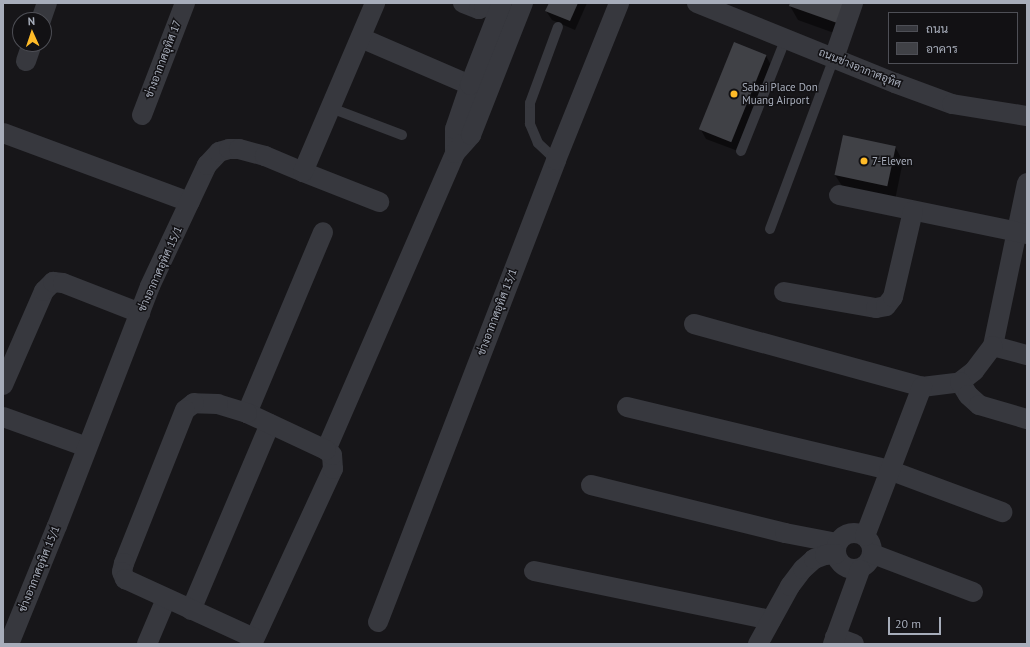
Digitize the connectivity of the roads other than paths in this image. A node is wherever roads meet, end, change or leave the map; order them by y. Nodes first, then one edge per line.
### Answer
1 (185, 3) edge
2 (375, 3) edge
3 (463, 3) edge
4 (487, 3) edge
5 (502, 3) edge
6 (523, 3) edge
7 (619, 3) edge
8 (697, 3) edge
9 (853, 3) edge
10 (558, 27) dead end
11 (361, 38) junction
12 (786, 38) junction
13 (834, 58) junction
14 (470, 85) junction
15 (331, 108) junction
16 (142, 115) dead end
17 (1027, 116) edge
18 (3, 133) edge
19 (402, 135) dead end
20 (741, 151) dead end
21 (455, 153) junction
22 (556, 160) junction
23 (303, 172) junction
24 (1027, 183) edge
25 (839, 195) dead end
26 (190, 202) junction
27 (380, 202) dead end
28 (913, 211) junction
29 (770, 229) dead end
30 (323, 232) dead end
31 (1022, 233) edge
32 (784, 292) dead end
33 (140, 313) junction
34 (694, 324) dead end
35 (993, 346) junction
36 (1027, 354) edge
37 (960, 382) junction
38 (3, 386) edge
39 (922, 387) junction
40 (627, 407) dead end
41 (247, 413) junction
42 (3, 417) edge
43 (1027, 419) edge
44 (270, 424) junction
45 (87, 447) junction
46 (326, 450) junction
47 (889, 470) junction
48 (591, 485) dead end
49 (1002, 512) dead end
50 (865, 536) junction
51 (836, 549) junction
52 (873, 554) junction
53 (860, 570) junction
54 (534, 571) dead end
55 (973, 592) dead end
56 (166, 599) junction
57 (191, 610) junction
58 (770, 620) junction
59 (378, 622) dead end
60 (253, 641) edge
61 (834, 641) edge
62 (9, 644) edge
63 (147, 644) edge
64 (758, 644) edge
65 (854, 644) edge

1 - 16 street, ช่างอากาศอุทิศ 17
2 - 11 street
3 - 4 street
5 - 14 street
6 - 21 street
7 - 22 street, ช่างอากาศอุทิศ 13/1
8 - 12 street, ถนนช่างอากาศอุทิศ
9 - 13 street
10 - 22 lane
11 - 14 street
11 - 15 street
12 - 13 street, ถนนช่างอากาศอุทิศ
12 - 20 lane
13 - 17 street, ถนนช่างอากาศอุทิศ
13 - 29 lane
14 - 21 street
15 - 19 lane
15 - 23 street
18 - 26 street
21 - 46 street
22 - 59 street, ช่างอากาศอุทิศ 13/1
23 - 26 street, ช่างอากาศอุทิศ 15/1
23 - 27 street, ช่างอากาศอุทิศ 15/1
24 - 31 street
25 - 28 street
26 - 33 street, ช่างอากาศอุทิศ 15/1
28 - 31 street
28 - 32 street
30 - 41 street
31 - 35 street
33 - 38 street
33 - 45 street, ช่างอากาศอุทิศ 15/1
34 - 39 street
35 - 36 street
35 - 37 street
37 - 39 street
37 - 43 street
39 - 47 street
40 - 47 street
41 - 44 street
41 - 56 street
42 - 45 street
44 - 46 street
44 - 57 street
45 - 62 street, ช่างอากาศอุทิศ 15/1
46 - 60 street
47 - 49 street
47 - 50 street
48 - 51 street
50 - 51 street
50 - 52 street
51 - 53 street
51 - 58 street
52 - 53 street
52 - 55 street
53 - 61 street
54 - 58 street
56 - 57 street
56 - 63 street
57 - 60 street
58 - 64 street
61 - 65 street

